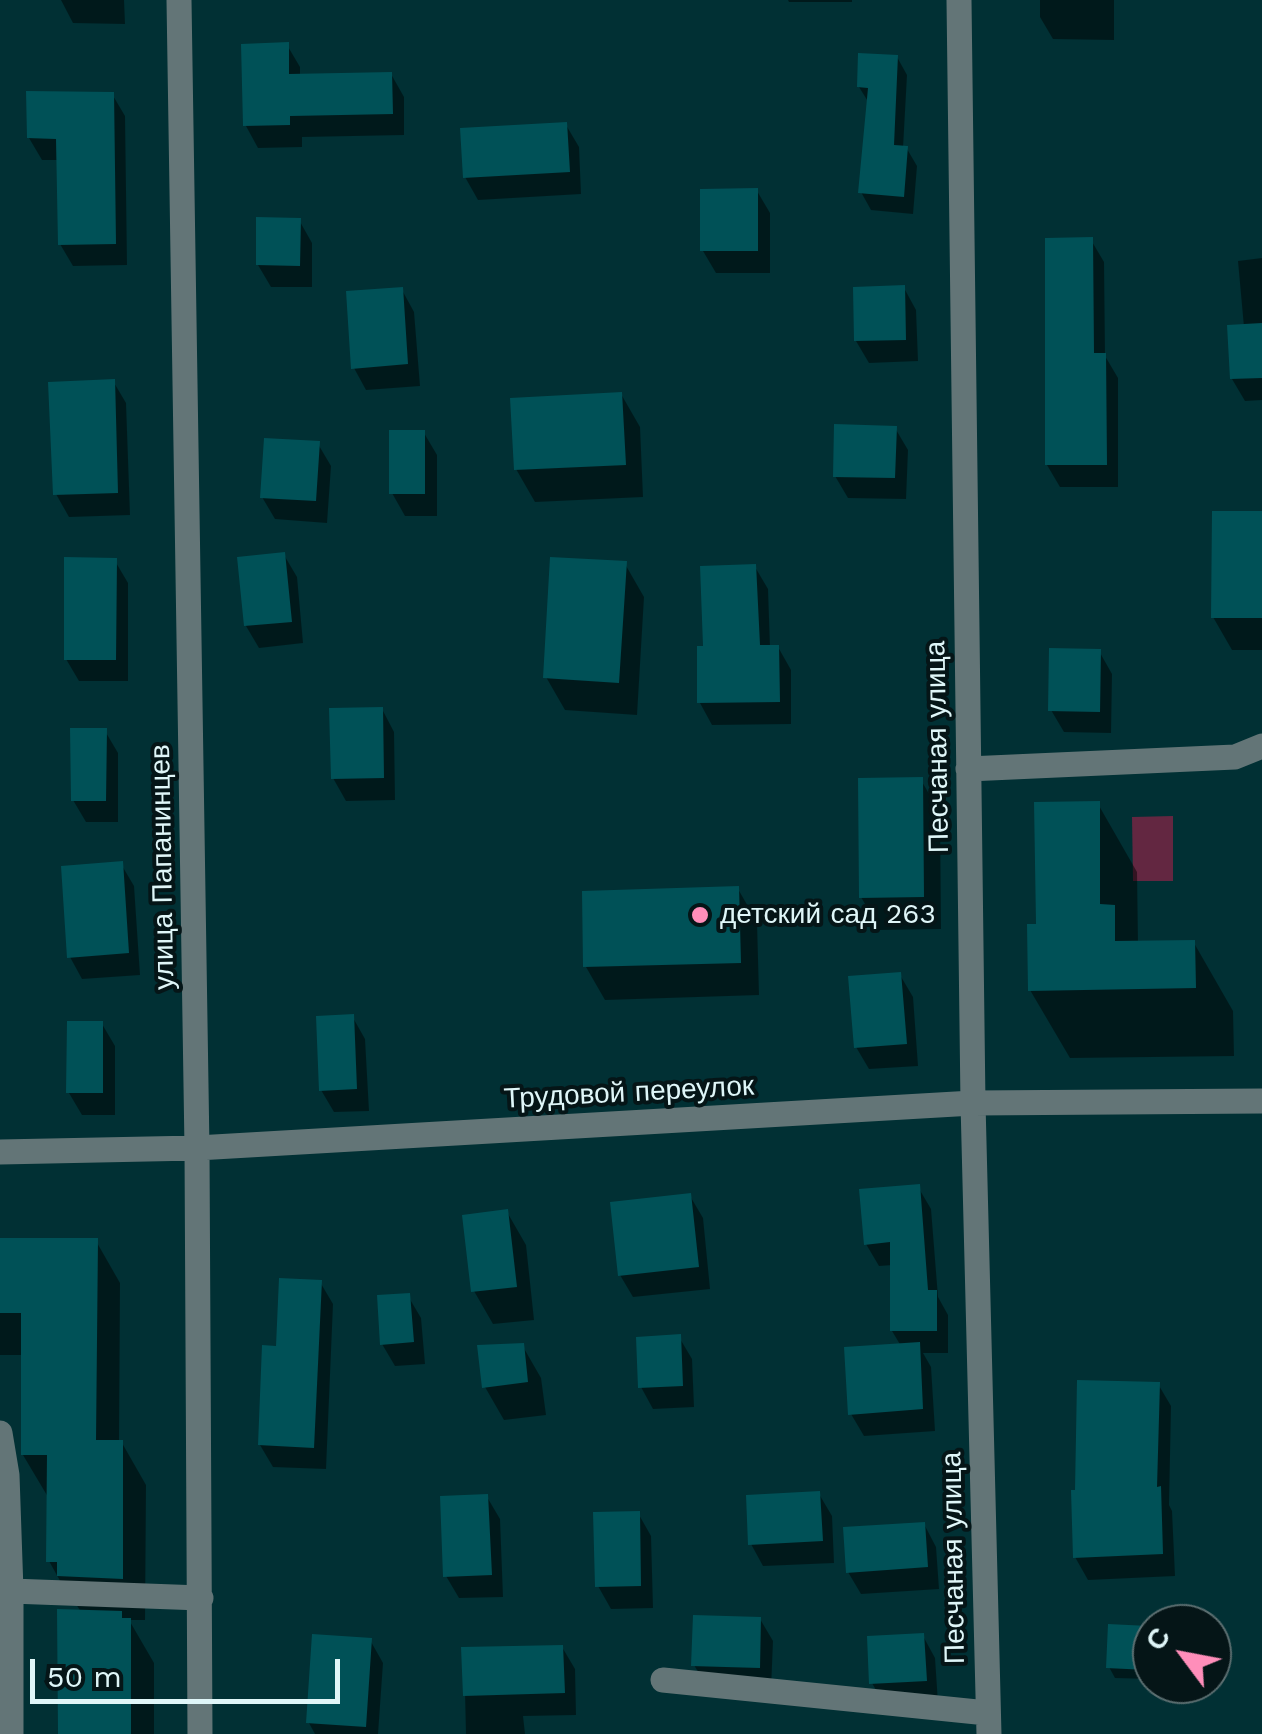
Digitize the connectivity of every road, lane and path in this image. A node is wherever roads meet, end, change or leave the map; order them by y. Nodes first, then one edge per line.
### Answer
1 (179, 0) edge
2 (959, 0) edge
3 (1262, 746) edge
4 (968, 769) junction
5 (1262, 1101) edge
6 (973, 1103) junction
7 (197, 1148) junction
8 (0, 1152) edge
9 (0, 1434) edge
10 (11, 1591) junction
11 (200, 1598) junction
12 (663, 1680) dead end
13 (988, 1724) edge
14 (11, 1734) edge
15 (200, 1734) edge

1 - 7 street, улица Папанинцев
2 - 4 street, Песчаная улица
3 - 4 street
4 - 6 street, Песчаная улица
5 - 6 street, Трудовой переулок
6 - 7 street, Трудовой переулок
6 - 13 street, Песчаная улица
7 - 8 street, Трудовой переулок
7 - 11 street, улица Папанинцев
9 - 10 street
10 - 11 street
10 - 14 street
11 - 15 street, улица Папанинцев
12 - 13 street

